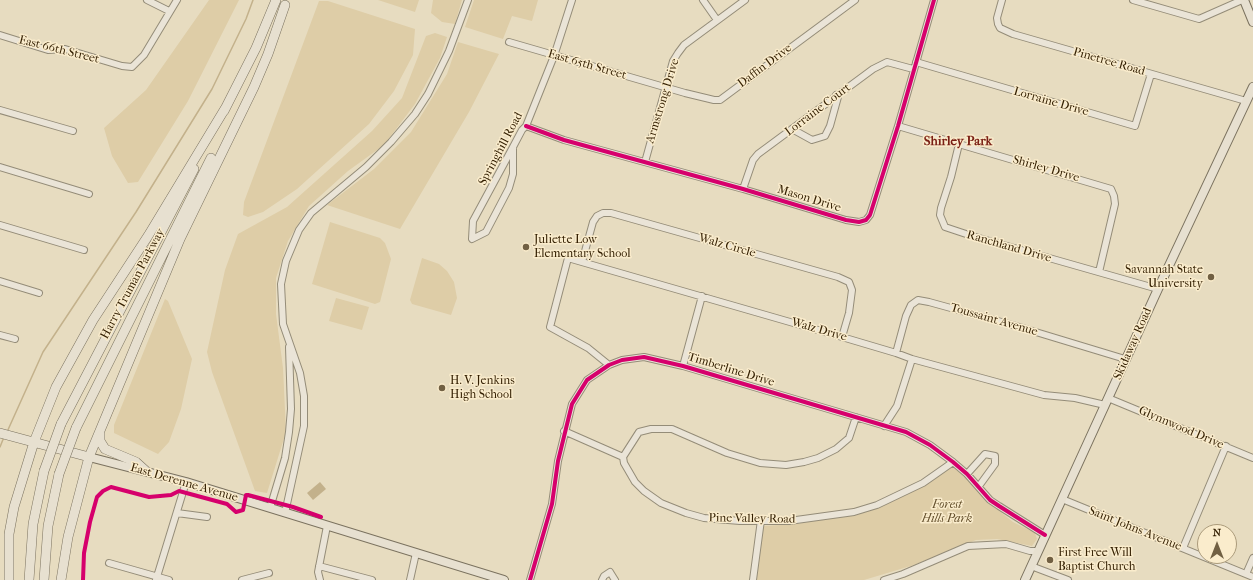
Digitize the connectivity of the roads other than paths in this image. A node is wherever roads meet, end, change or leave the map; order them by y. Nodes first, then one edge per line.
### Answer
1 (147, 0) edge
2 (177, 0) edge
3 (276, 0) edge
4 (468, 0) edge
5 (572, 0) edge
6 (703, 0) edge
7 (745, 0) edge
8 (854, 0) edge
9 (934, 0) edge
10 (1002, 0) edge
11 (1133, 0) edge
12 (1243, 0) edge
13 (286, 2) edge
14 (169, 11) junction
15 (717, 20) junction
16 (1253, 22) edge
17 (0, 35) edge
18 (509, 42) dead end
19 (554, 56) junction
20 (916, 62) junction
21 (914, 69) junction
22 (1151, 74) junction
23 (1253, 87) edge
24 (666, 88) junction
25 (836, 95) junction
26 (1246, 101) junction
27 (226, 107) junction
28 (0, 110) edge
29 (526, 126) junction
30 (898, 126) junction
31 (792, 129) junction
32 (73, 131) dead end
33 (959, 144) junction
34 (513, 147) junction
35 (645, 162) junction
36 (0, 167) edge
37 (743, 189) junction
38 (89, 194) dead end
39 (0, 225) edge
40 (84, 250) dead end
41 (582, 262) junction
42 (1100, 272) junction
43 (0, 281) edge
44 (1158, 289) junction
45 (39, 293) dead end
46 (702, 296) junction
47 (0, 335) edge
48 (842, 337) junction
49 (15, 339) dead end
50 (290, 346) junction
51 (896, 352) junction
52 (912, 359) junction
53 (1126, 359) junction
54 (609, 365) junction
55 (683, 366) junction
56 (1107, 401) junction
57 (856, 417) junction
58 (884, 426) junction
59 (100, 431) junction
60 (564, 431) junction
61 (0, 433) edge
62 (34, 442) junction
63 (1226, 446) junction
64 (89, 457) junction
65 (623, 457) junction
66 (1253, 458) edge
67 (953, 462) junction
68 (146, 471) junction
69 (967, 474) junction
70 (186, 482) junction
71 (979, 486) junction
72 (1062, 500) junction
73 (270, 508) junction
74 (177, 513) junction
75 (284, 513) junction
76 (207, 517) dead end
77 (761, 520) junction
78 (327, 526) junction
79 (1045, 535) junction
80 (1183, 548) junction
81 (1038, 550) junction
82 (416, 553) junction
83 (1253, 558) edge
84 (109, 563) dead end
85 (319, 566) junction
86 (1031, 566) junction
87 (905, 572) junction
88 (269, 574) dead end
89 (1246, 574) junction
90 (1253, 577) edge
91 (156, 578) edge
92 (9, 580) edge
93 (29, 580) edge
94 (44, 580) edge
95 (61, 580) edge
96 (169, 580) edge
97 (242, 580) edge
98 (320, 580) edge
99 (372, 580) edge
100 (410, 580) edge
101 (504, 580) edge
102 (530, 580) edge
103 (602, 580) edge
104 (615, 580) edge
105 (753, 580) edge
106 (884, 580) edge
107 (908, 580) edge
108 (1024, 580) edge
109 (1068, 580) edge

1 - 14 street
2 - 14 street, East 66th Street
3 - 27 highway, Harry Truman Parkway
4 - 50 street
5 - 19 street, Springhill Road
6 - 15 street
7 - 15 street, Armstrong Drive
8 - 24 street, Daffin Drive
9 - 20 street, Mason Drive
10 - 22 street, Pinetree Road
11 - 12 street
12 - 16 main road
13 - 59 highway
13 - 94 highway, Harry Truman Parkway, bridge
14 - 17 street, East 66th Street
15 - 24 street, Armstrong Drive
18 - 19 street, East 65th Street
19 - 24 street, East 65th Street
19 - 29 street, Springhill Road
20 - 21 street, Mason Drive
20 - 22 street, Lorraine Drive
21 - 25 street, Lorraine Court
21 - 30 street, Mason Drive
22 - 26 street, Pinetree Road
23 - 26 main road, Skidaway Road
24 - 35 street, Armstrong Drive
25 - 31 street, Lorraine Court
25 - 31 street
26 - 44 main road, Skidaway Road
27 - 62 highway
27 - 93 highway, Harry Truman Parkway, bridge
28 - 32 street
29 - 34 street, Springhill Road
29 - 35 street, Mason Drive
30 - 33 street, Shirley Drive
30 - 37 street, Mason Drive
31 - 37 street, Lorraine Court
33 - 42 street, Shirley Drive
33 - 42 street, Ranchland Drive
34 - 34 street, Springhill Road
35 - 37 street, Mason Drive
36 - 38 street
39 - 40 street
41 - 46 street, Walz Drive
41 - 48 street, Walz Circle
41 - 54 street, Walz Drive
42 - 44 street, Ranchland Drive
43 - 45 street
44 - 53 main road, Skidaway Road
46 - 48 street, Walz Drive
46 - 55 street
47 - 49 street
48 - 51 street, Walz Drive
50 - 73 street
50 - 75 street
51 - 52 street, Walz Drive
51 - 53 street, Toussaint Avenue
52 - 56 street, Walz Drive
52 - 58 street
53 - 56 main road, Skidaway Road
54 - 55 street, Timberline Drive
54 - 60 street, Timberline Drive
55 - 57 street, Timberline Drive
56 - 63 street, Glynnwood Drive
56 - 72 main road, Skidaway Road
57 - 58 street, Timberline Drive
57 - 65 street
58 - 67 street, Timberline Drive
59 - 64 highway
59 - 68 highway
60 - 65 street
60 - 102 street, Timberline Drive
61 - 62 highway, East Derenne Avenue
62 - 64 highway, East Derenne Avenue
62 - 92 highway
63 - 66 street, Glynnwood Drive
63 - 80 street
64 - 68 main road, East Derenne Avenue
64 - 95 highway
65 - 77 street, Pine Valley Road
67 - 69 street, Timberline Drive
67 - 77 street, Pine Valley Road
68 - 70 main road, East Derenne Avenue
69 - 71 street, Timberline Drive
69 - 71 street
70 - 73 main road, East Derenne Avenue
70 - 74 street
71 - 79 street, Timberline Drive
72 - 79 main road, Skidaway Road
72 - 80 street, Saint Johns Avenue
73 - 75 main road, East Derenne Avenue
74 - 76 street
74 - 91 street
75 - 78 main road, East Derenne Avenue
77 - 105 street
78 - 82 main road, East Derenne Avenue
78 - 85 street
79 - 81 main road, Skidaway Road
80 - 89 street, Saint Johns Avenue
81 - 86 main road, Skidaway Road
81 - 87 street
82 - 100 street
82 - 101 main road, East Derenne Avenue
83 - 89 street
84 - 91 street
85 - 98 street
85 - 99 street
86 - 108 main road, Skidaway Road
86 - 109 street
87 - 106 street
87 - 107 street
88 - 97 street
89 - 90 street, Saint Johns Avenue
91 - 96 street
103 - 104 street

